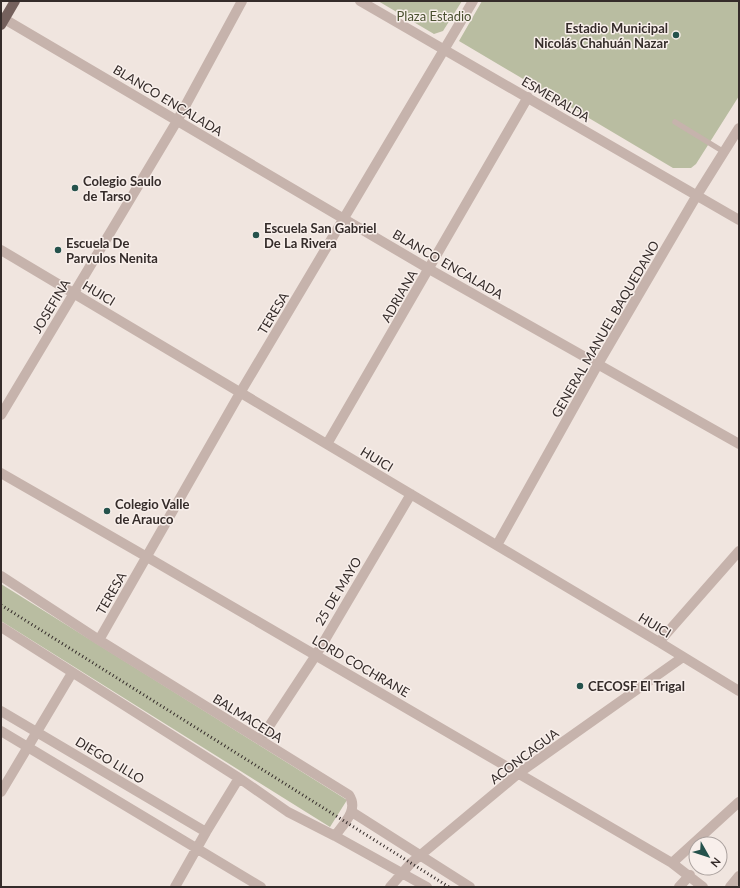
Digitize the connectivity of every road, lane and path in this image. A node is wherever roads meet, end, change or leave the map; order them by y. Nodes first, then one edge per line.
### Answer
1 (15, 1) edge
2 (242, 1) edge
3 (360, 1) edge
4 (473, 1) edge
5 (2, 20) edge
6 (444, 50) junction
7 (528, 97) junction
8 (177, 121) junction
9 (675, 122) dead end
10 (739, 128) edge
11 (724, 152) junction
12 (697, 195) junction
13 (343, 219) junction
14 (739, 220) edge
15 (1, 250) edge
16 (429, 269) junction
17 (74, 293) junction
18 (598, 364) junction
19 (240, 392) junction
20 (1, 415) edge
21 (327, 444) junction
22 (739, 444) edge
23 (1, 473) edge
24 (411, 494) junction
25 (497, 545) junction
26 (739, 552) edge
27 (147, 557) junction
28 (1, 576) edge
29 (1, 628) edge
30 (99, 640) junction
31 (659, 642) junction
32 (316, 655) junction
33 (683, 657) junction
34 (72, 672) junction
35 (739, 691) edge
36 (1, 710) edge
37 (1, 731) edge
38 (37, 732) junction
39 (260, 740) junction
40 (28, 747) junction
41 (519, 773) junction
42 (240, 778) junction
43 (1, 792) edge
44 (739, 802) edge
45 (352, 812) junction
46 (206, 832) junction
47 (335, 836) junction
48 (197, 849) junction
49 (419, 856) junction
50 (672, 863) junction
51 (402, 873) junction
52 (688, 874) edge
53 (689, 876) edge
54 (691, 876) edge
55 (739, 876) edge
56 (175, 887) edge
57 (261, 887) edge
58 (390, 887) edge
59 (427, 887) edge
60 (470, 887) edge
61 (679, 887) edge
62 (704, 887) edge
63 (730, 887) edge

1 - 5 main road
2 - 8 street, JOSEFINA
3 - 6 street, ESMERALDA
4 - 6 street, TERESA
5 - 8 street, BLANCO ENCALADA
6 - 7 street, ESMERALDA
6 - 13 street, TERESA
7 - 12 street, ESMERALDA
7 - 16 street, ADRIANA
8 - 13 street, BLANCO ENCALADA
8 - 17 street, JOSEFINA
9 - 11 lane
10 - 11 street, GENERAL MANUEL BAQUEDANO
11 - 12 street, GENERAL MANUEL BAQUEDANO
12 - 14 street, ESMERALDA
12 - 18 street, GENERAL MANUEL BAQUEDANO
13 - 16 street, BLANCO ENCALADA
13 - 19 street, TERESA
15 - 17 street, HUICI
16 - 18 street, BLANCO ENCALADA
16 - 21 street, ADRIANA
17 - 19 street, HUICI
17 - 20 street, JOSEFINA
18 - 22 street, BLANCO ENCALADA
18 - 25 street, GENERAL MANUEL BAQUEDANO
19 - 21 street, HUICI
19 - 27 street, TERESA
21 - 24 street, HUICI
23 - 27 street, LORD COCHRANE
24 - 25 street, HUICI
24 - 32 street, 25 DE MAYO
25 - 31 street, HUICI
26 - 31 street
27 - 30 street, TERESA
27 - 32 street, LORD COCHRANE
28 - 30 street, BALMACEDA
29 - 34 street
30 - 39 street, BALMACEDA
31 - 33 street, HUICI
32 - 39 street, 25 DE MAYO
32 - 41 street, LORD COCHRANE
33 - 35 street, HUICI
33 - 41 street, ACONCAGUA
34 - 38 street
34 - 42 street
36 - 38 street, DIEGO LILLO
37 - 40 street
38 - 40 street
38 - 46 street, DIEGO LILLO
39 - 45 street, BALMACEDA
40 - 43 street
40 - 48 street
41 - 49 street, ACONCAGUA
41 - 50 street, LORD COCHRANE
42 - 46 street
42 - 47 street
44 - 50 street
45 - 47 street
45 - 49 street
46 - 48 street
47 - 51 street
48 - 56 street
48 - 57 street
49 - 51 street, ACONCAGUA
49 - 60 street
50 - 52 street, LORD COCHRANE
51 - 58 street, ACONCAGUA
51 - 59 street
53 - 61 street
54 - 62 street, LORD COCHRANE
55 - 63 street

